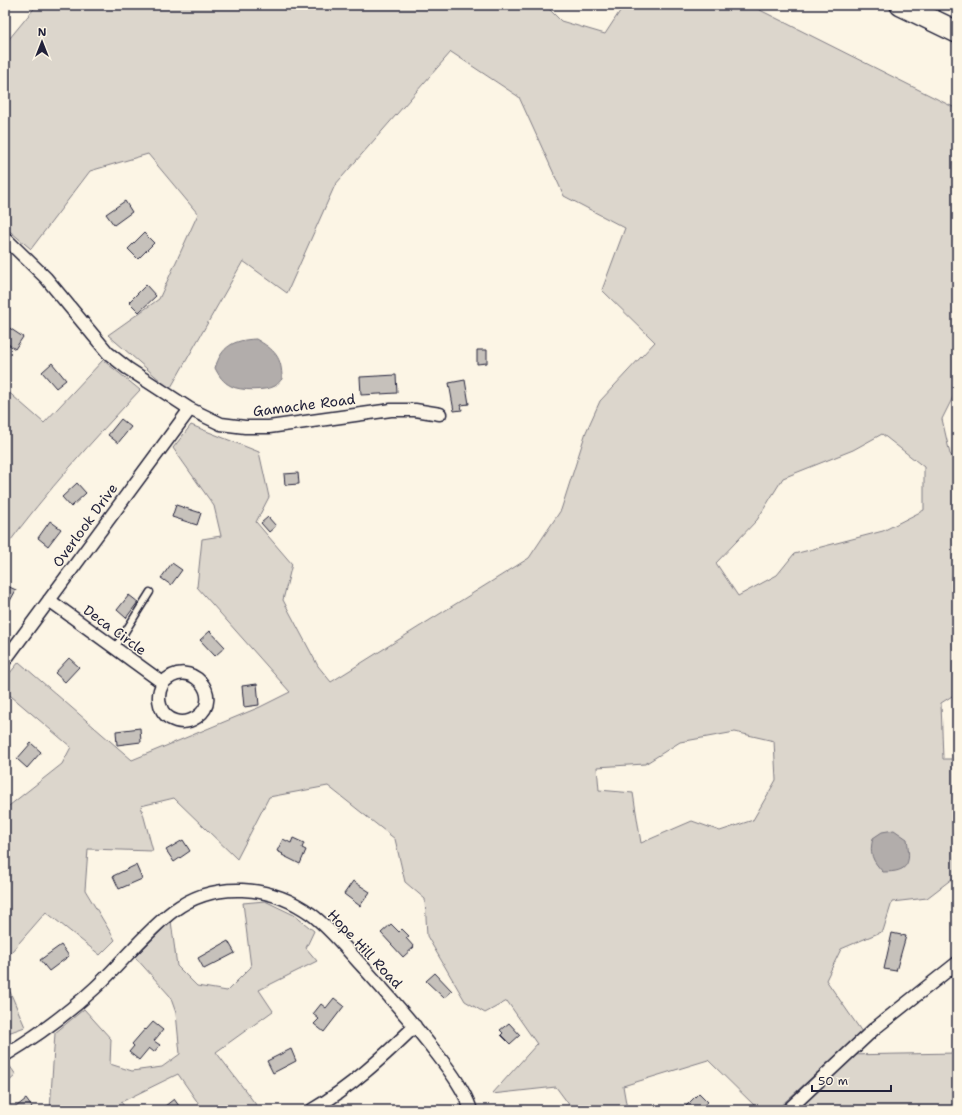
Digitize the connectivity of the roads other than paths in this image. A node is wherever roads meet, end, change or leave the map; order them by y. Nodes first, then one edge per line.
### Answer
1 (901, 5) edge
2 (957, 32) edge
3 (5, 238) edge
4 (190, 409) junction
5 (440, 414) dead end
6 (150, 592) dead end
7 (49, 600) junction
8 (115, 648) junction
9 (5, 660) edge
10 (163, 683) junction
11 (957, 963) edge
12 (415, 1026) junction
13 (5, 1055) edge
14 (312, 1110) edge
15 (471, 1110) edge
16 (788, 1110) edge

1 - 2 highway
3 - 4 street, Gamache Road
4 - 5 street, Gamache Road
4 - 7 street, Overlook Drive
6 - 8 lane
7 - 8 street, Deca Circle
7 - 9 street, Overlook Drive
8 - 10 street, Deca Circle
10 - 10 street
11 - 16 street
12 - 13 street, Hope Hill Road
12 - 14 street
12 - 15 street, Hope Hill Road

